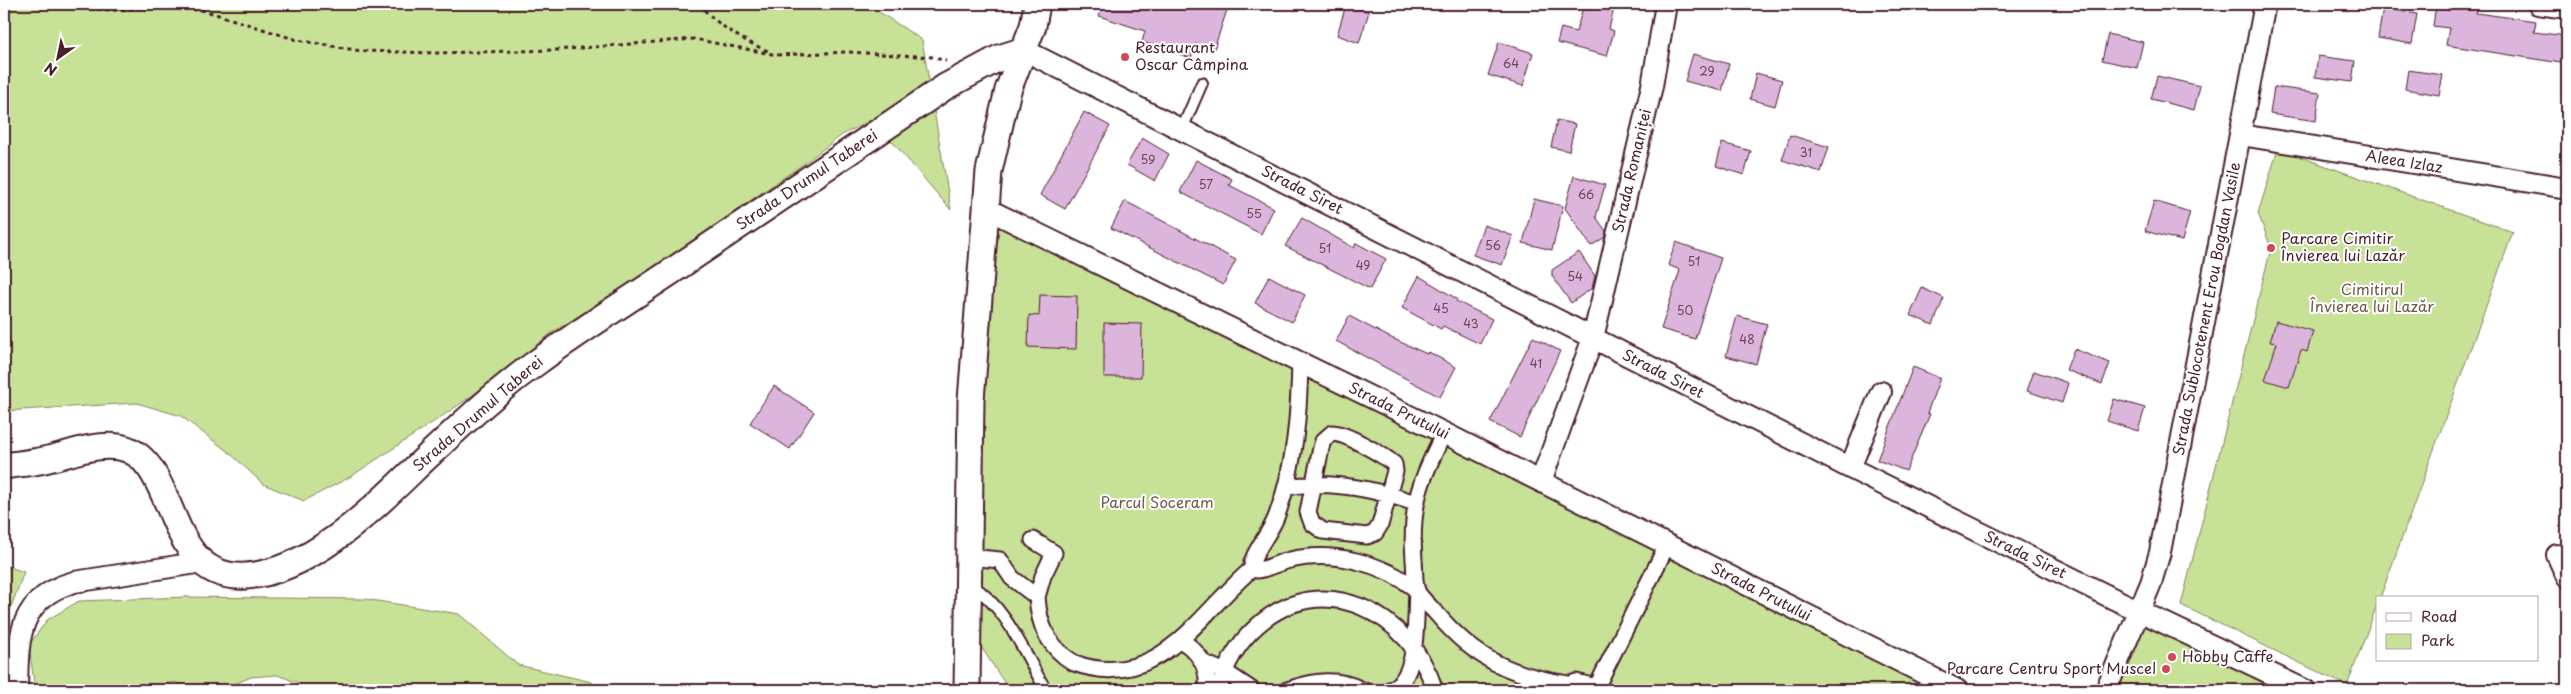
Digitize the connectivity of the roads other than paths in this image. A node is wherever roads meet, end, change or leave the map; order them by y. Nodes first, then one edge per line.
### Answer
1 (1037, 4) edge
2 (1666, 4) edge
3 (2265, 4) edge
4 (2538, 4) edge
5 (2567, 8) edge
6 (1024, 50) junction
7 (1202, 83) dead end
8 (1182, 128) junction
9 (2241, 135) junction
10 (2567, 188) edge
11 (986, 208) junction
12 (1593, 338) junction
13 (1300, 362) junction
14 (1881, 392) dead end
15 (1444, 433) junction
16 (4, 466) edge
17 (1850, 468) junction
18 (1541, 482) junction
19 (1315, 484) junction
20 (1286, 487) junction
21 (1388, 495) junction
22 (1415, 503) junction
23 (1033, 540) dead end
24 (1667, 545) junction
25 (2557, 555) dead end
26 (968, 557) junction
27 (203, 562) junction
28 (1254, 567) junction
29 (2567, 577) edge
30 (968, 583) junction
31 (1417, 590) junction
32 (1037, 597) junction
33 (2140, 611) junction
34 (1185, 643) junction
35 (1413, 646) junction
36 (1204, 663) junction
37 (1225, 672) junction
38 (1564, 687) edge
39 (1596, 689) edge
40 (17, 690) edge
41 (967, 690) edge
42 (1046, 690) edge
43 (1207, 690) edge
44 (1219, 690) edge
45 (1252, 690) edge
46 (1287, 690) edge
47 (1363, 690) edge
48 (1389, 690) edge
49 (1435, 690) edge
50 (1957, 690) edge
51 (2106, 690) edge
52 (2305, 690) edge

1 - 6 street
2 - 12 street, Strada Romaniței
3 - 9 street, Strada Sublocotenent Erou Bogdan Vasile
4 - 5 street
6 - 8 street, Strada Siret
6 - 11 street
6 - 27 street, Strada Drumul Taberei
7 - 8 lane
8 - 12 street, Strada Siret
9 - 10 street, Aleea Izlaz
9 - 33 street, Strada Sublocotenent Erou Bogdan Vasile
11 - 13 street, Strada Prutului
11 - 26 street
12 - 17 street, Strada Siret
12 - 18 street, Strada Romaniței
13 - 15 street, Strada Prutului
13 - 20 street
14 - 17 street
15 - 18 street, Strada Prutului
15 - 22 street
16 - 27 street, Strada Drumul Taberei
17 - 33 street, Strada Siret
18 - 24 street, Strada Prutului
19 - 20 street
19 - 21 street
19 - 21 street
19 - 21 street
20 - 28 street
21 - 22 street
22 - 31 street
23 - 32 street
24 - 39 street
24 - 50 street, Strada Prutului
25 - 29 street
26 - 30 street
26 - 32 street
27 - 40 street
28 - 31 street
28 - 34 street
30 - 41 street
30 - 42 lane
31 - 35 street
31 - 38 street
32 - 34 street
33 - 51 street
33 - 52 street, Strada Siret
34 - 36 street
35 - 37 street
35 - 48 street
35 - 49 street
36 - 37 street
36 - 43 street
37 - 44 street
37 - 45 street
38 - 39 street
46 - 47 street

